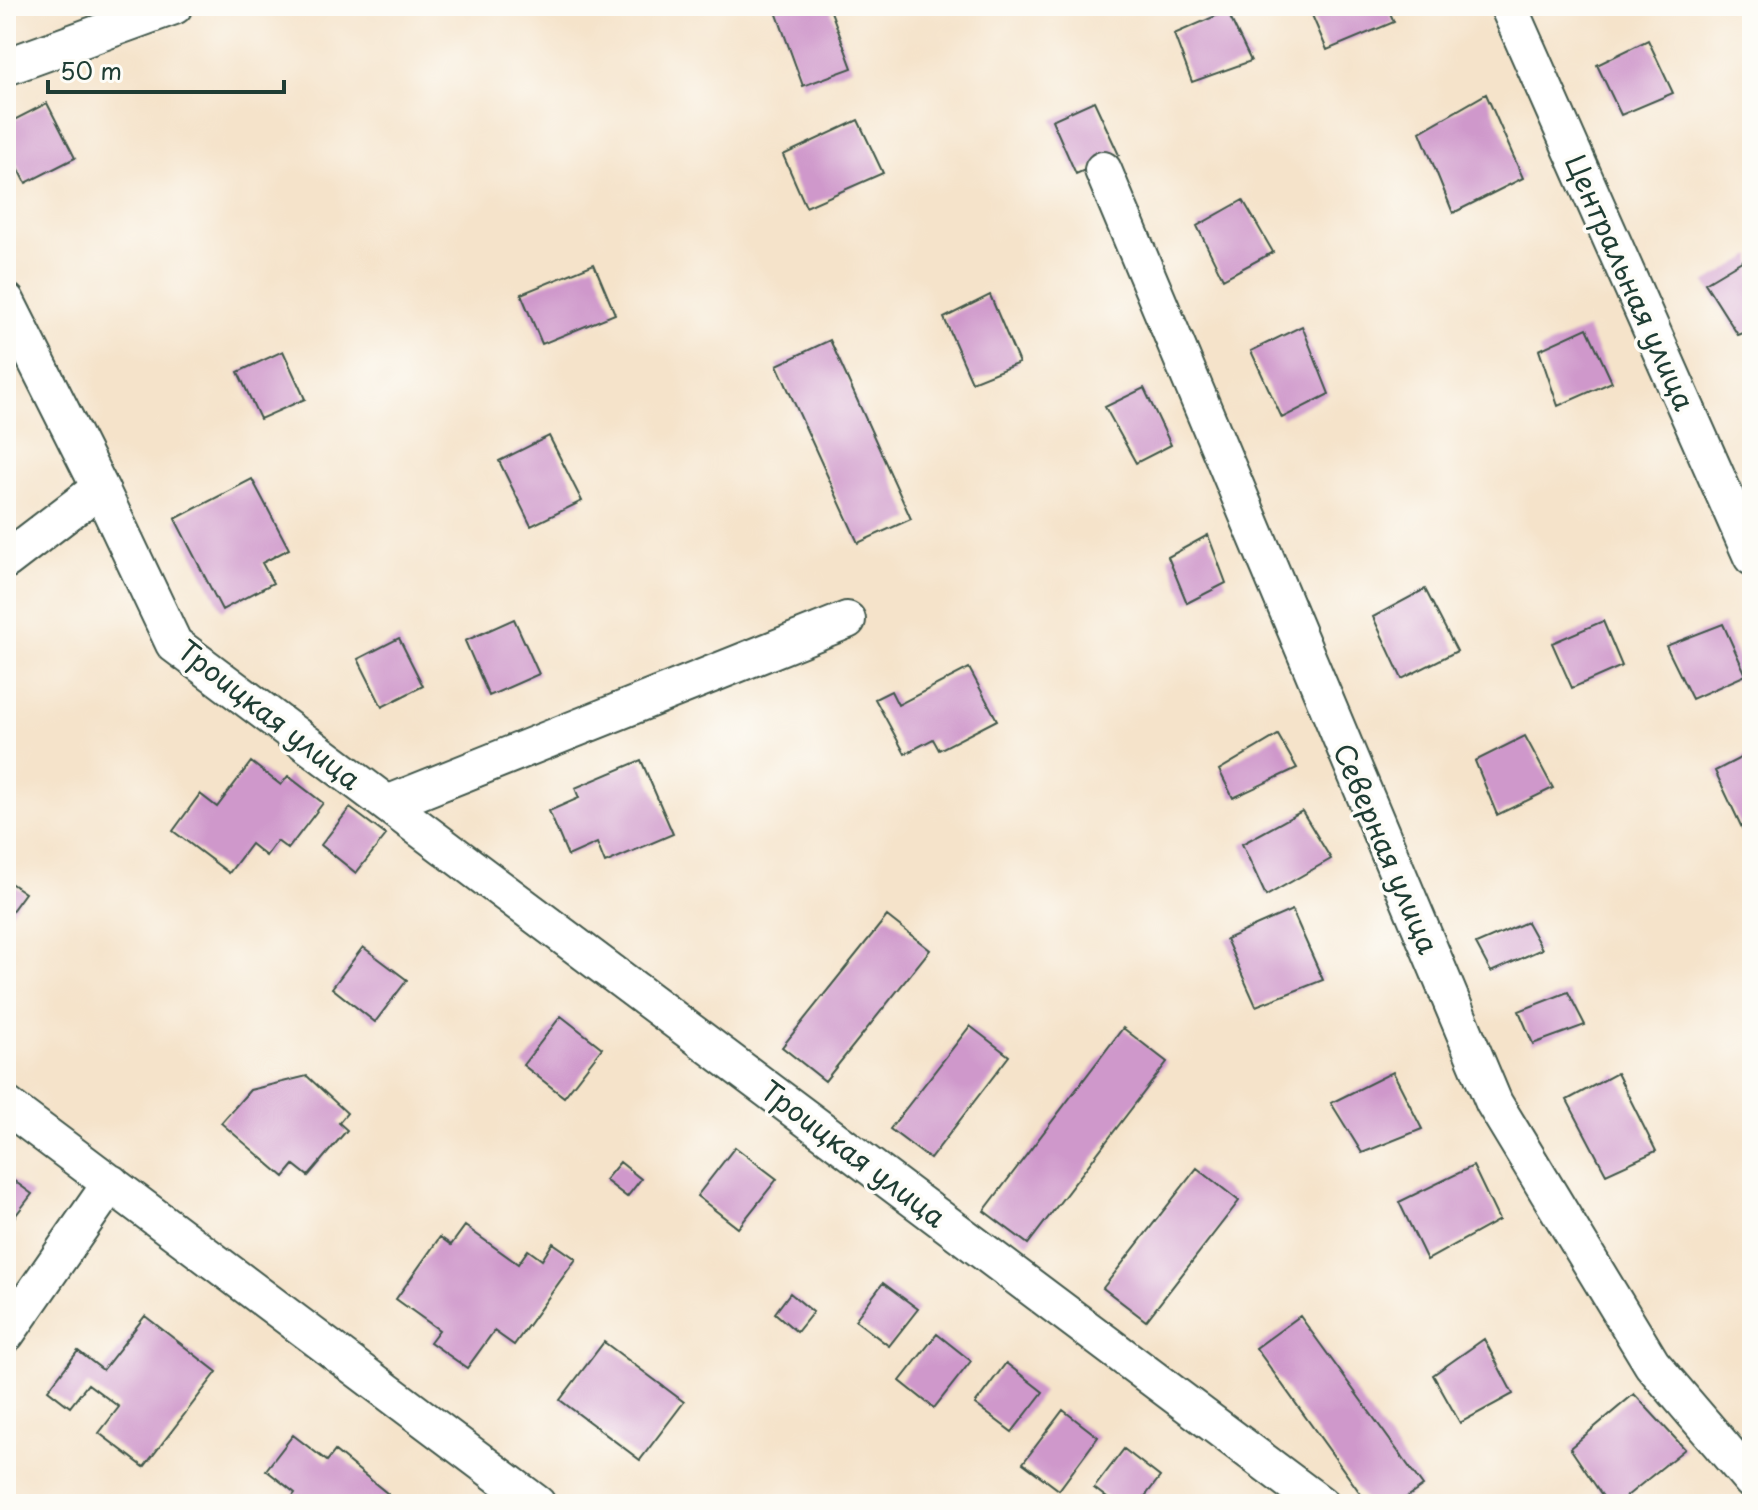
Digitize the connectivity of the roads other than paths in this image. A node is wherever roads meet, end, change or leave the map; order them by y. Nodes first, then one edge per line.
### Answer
1 (174, 6) edge
2 (1509, 8) edge
3 (6, 67) edge
4 (1103, 170) dead end
5 (6, 301) edge
6 (100, 488) junction
7 (1752, 557) edge
8 (6, 560) edge
9 (847, 620) dead end
10 (387, 804) junction
11 (6, 1105) edge
12 (111, 1183) junction
13 (6, 1334) edge
14 (1752, 1481) edge
15 (537, 1504) edge
16 (1320, 1504) edge

1 - 3 street
2 - 7 street, Центральная улица
4 - 14 street, Северная улица
5 - 6 street, Троицкая улица
6 - 8 street
6 - 10 street, Троицкая улица
9 - 10 street, Троицкая улица
10 - 16 street, Троицкая улица
11 - 12 street
12 - 13 street
12 - 15 street

